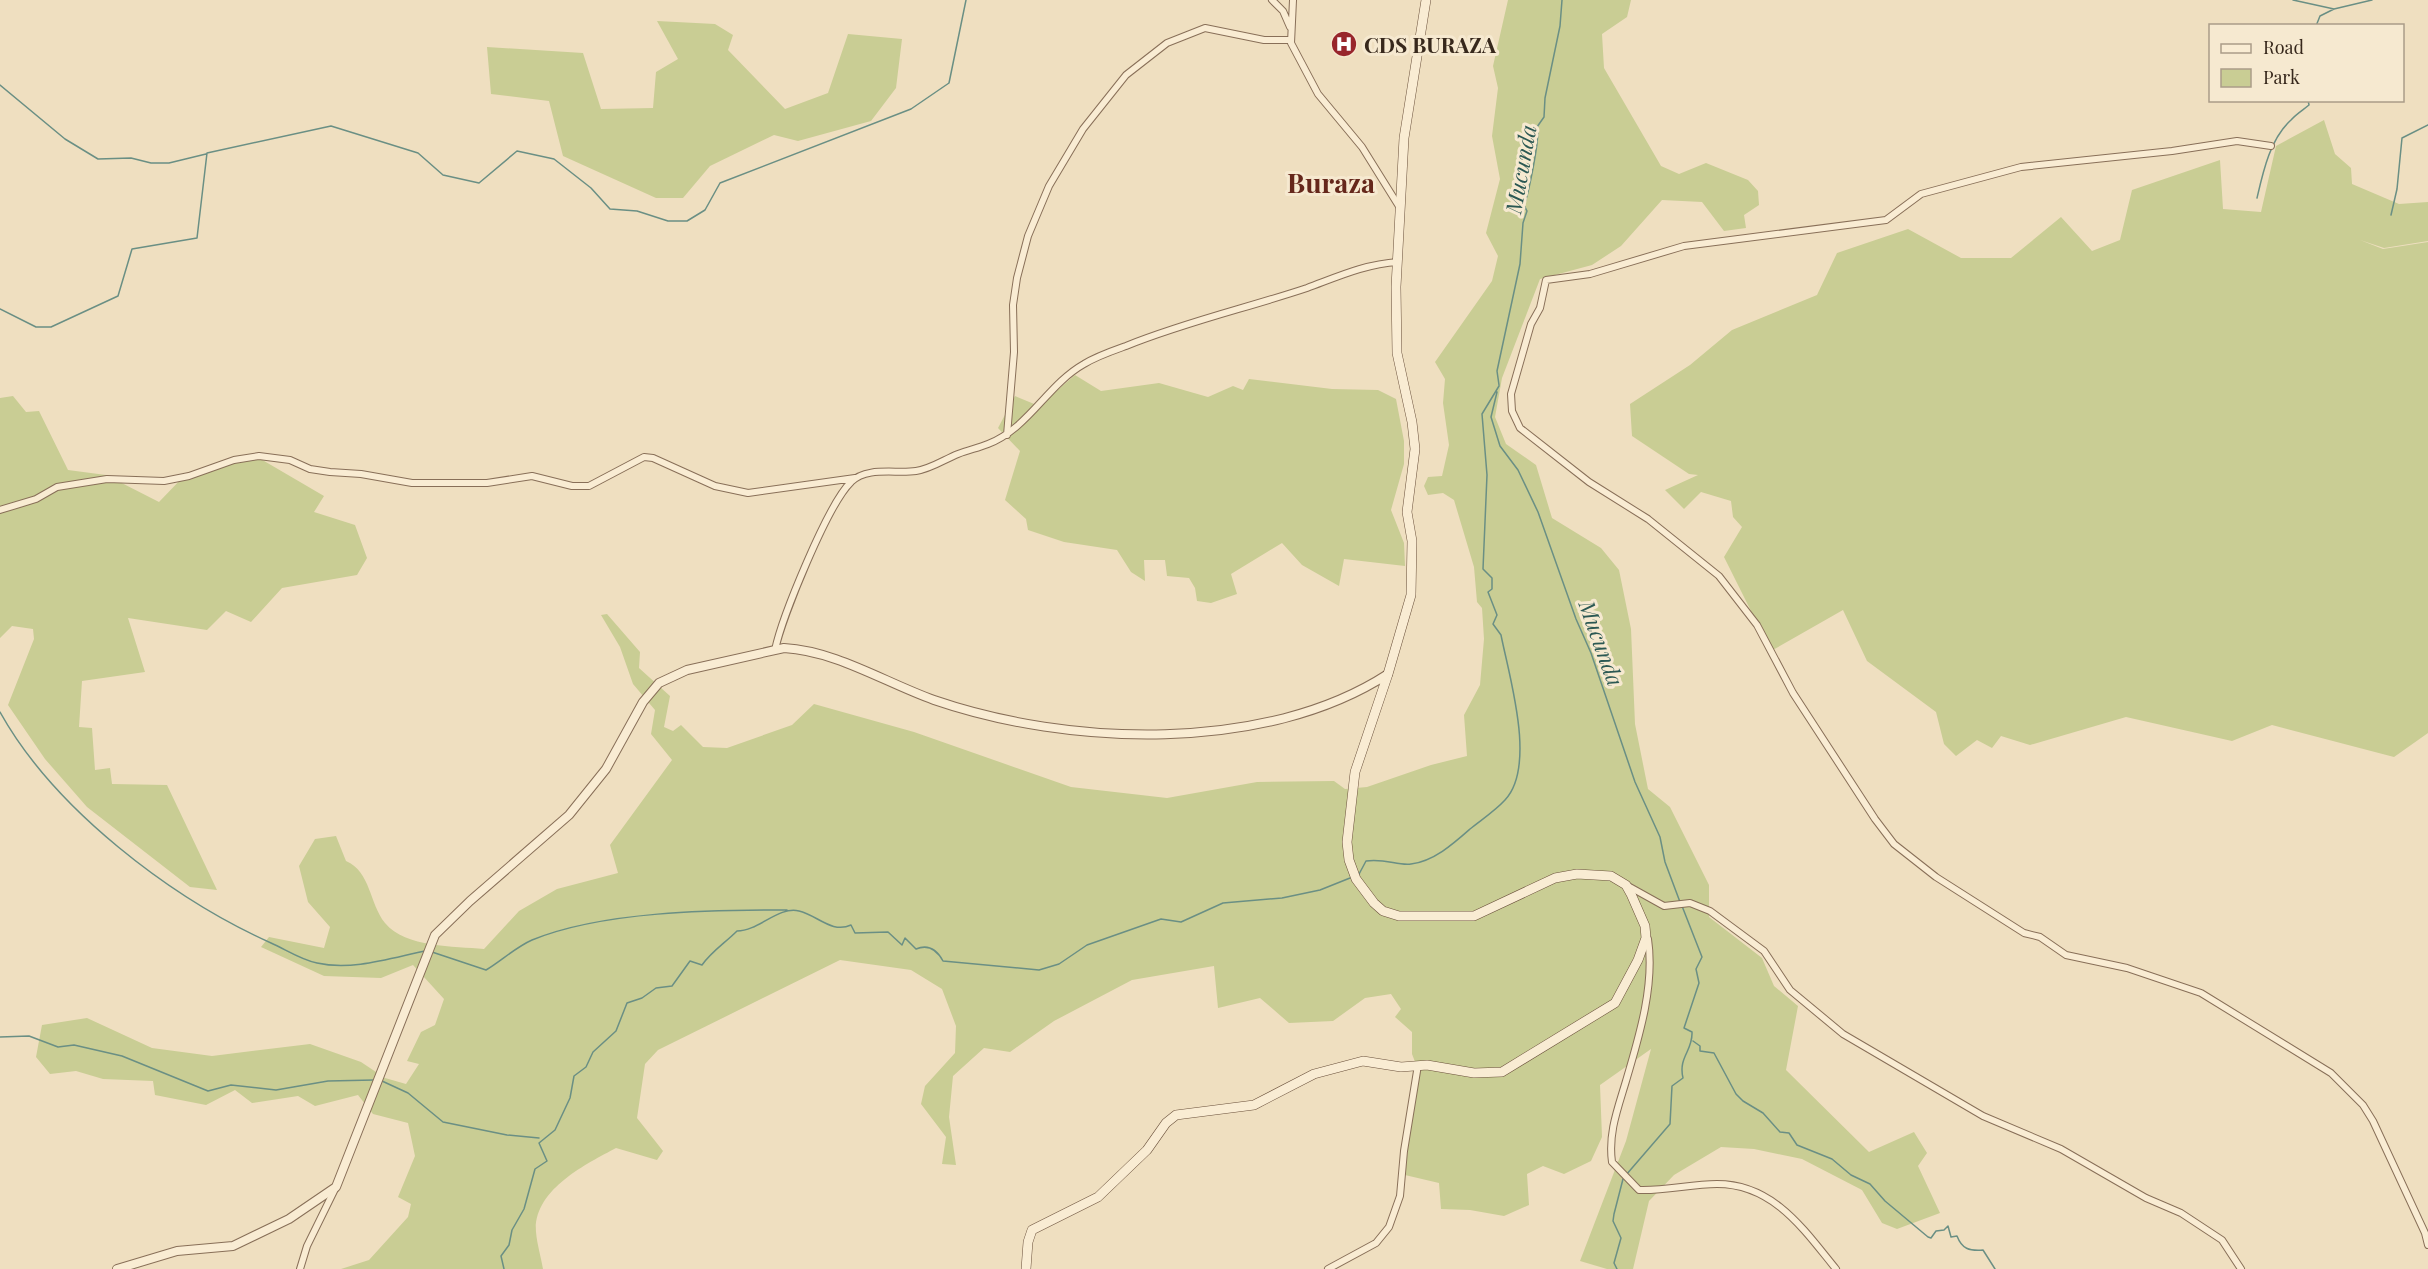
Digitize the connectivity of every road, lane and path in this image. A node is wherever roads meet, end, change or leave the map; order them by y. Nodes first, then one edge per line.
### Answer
1 (1272, 0) edge
2 (1293, 0) edge
3 (1426, 0) edge
4 (1291, 29) junction
5 (1290, 40) junction
6 (2271, 146) dead end
7 (1400, 208) junction
8 (1398, 262) junction
9 (1007, 435) junction
10 (855, 478) junction
11 (0, 510) edge
12 (776, 650) junction
13 (1388, 674) junction
14 (1626, 885) junction
15 (1647, 933) junction
16 (1419, 1065) junction
17 (336, 1187) junction
18 (2428, 1245) edge
19 (117, 1269) edge
20 (300, 1269) edge
21 (1026, 1269) edge
22 (1328, 1269) edge
23 (1836, 1269) edge
24 (2241, 1269) edge

1 - 4 street
2 - 4 street
3 - 7 main road
4 - 5 street
5 - 7 street
5 - 9 street
6 - 18 street
7 - 8 main road
8 - 9 street
8 - 13 main road
9 - 10 street
10 - 11 street
10 - 12 street
12 - 13 street
12 - 17 street
13 - 14 main road
14 - 15 main road
14 - 24 street
15 - 16 main road
15 - 23 street
16 - 21 main road
16 - 22 street
17 - 19 street
17 - 20 street

